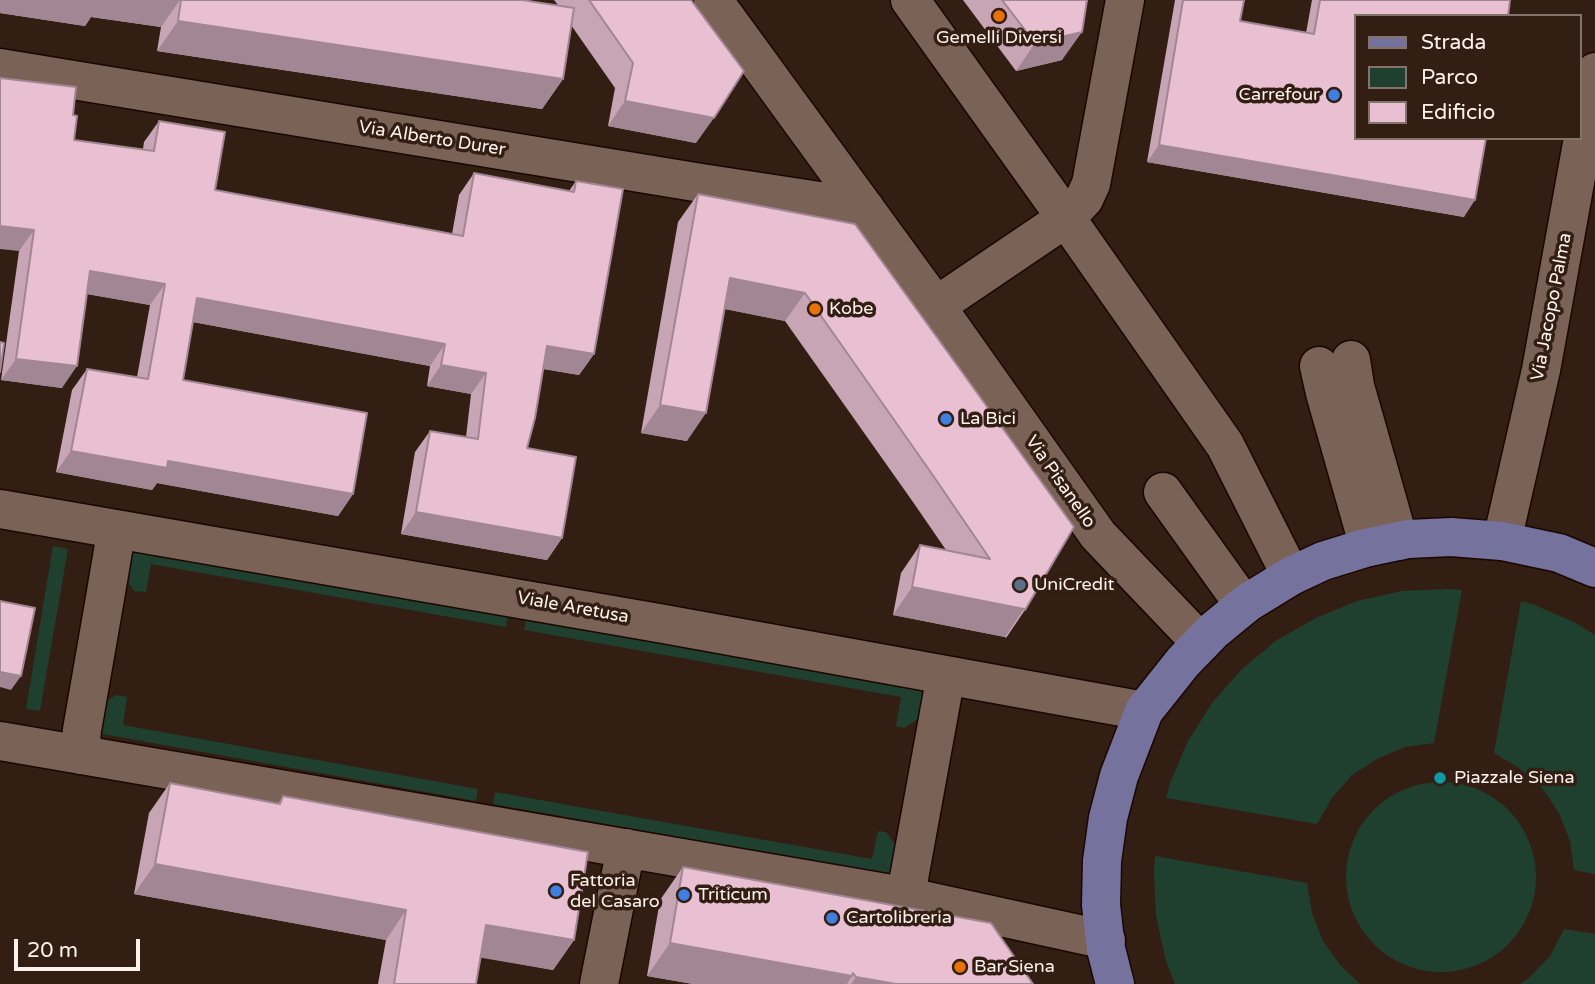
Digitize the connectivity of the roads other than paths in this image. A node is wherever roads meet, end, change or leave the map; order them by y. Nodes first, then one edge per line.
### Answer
1 (713, 0) edge
2 (910, 0) edge
3 (1125, 0) edge
4 (0, 68) edge
5 (1595, 72) edge
6 (864, 208) junction
7 (1066, 218) junction
8 (936, 306) junction
9 (1335, 363) dead end
10 (1163, 492) dead end
11 (0, 509) edge
12 (121, 530) junction
13 (1502, 541) junction
14 (1384, 544) junction
15 (1595, 568) edge
16 (1291, 576) junction
17 (1244, 605) junction
18 (1201, 643) junction
19 (946, 675) junction
20 (1144, 711) junction
21 (0, 741) edge
22 (80, 755) junction
23 (626, 848) junction
24 (909, 897) junction
25 (1106, 940) junction
26 (599, 984) edge
27 (1115, 984) edge

1 - 6 street, Via Pisanello
2 - 7 street
3 - 7 street
4 - 6 street, Via Alberto Durer
5 - 13 street, Via Jacopo Palma
6 - 8 street, Via Pisanello
7 - 8 street
7 - 16 street
8 - 18 street, Via Pisanello
9 - 14 street
10 - 17 street
11 - 12 street, Viale Aretusa
12 - 19 street, Viale Aretusa
12 - 22 street
13 - 14 main road
13 - 15 main road
14 - 16 main road
16 - 17 main road
17 - 18 main road
18 - 20 main road
19 - 20 street, Viale Aretusa
19 - 24 street
20 - 25 main road
21 - 22 street
22 - 23 street
23 - 24 street
23 - 26 street
24 - 25 street
25 - 27 main road

